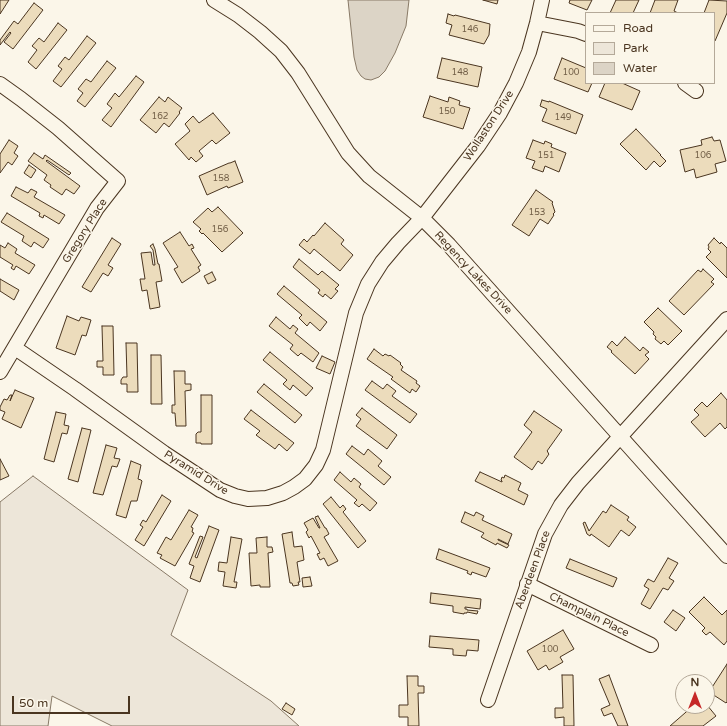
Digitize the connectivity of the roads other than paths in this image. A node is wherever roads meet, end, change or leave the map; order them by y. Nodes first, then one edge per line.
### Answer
1 (214, 0) edge
2 (542, 0) edge
3 (537, 23) junction
4 (585, 34) edge
5 (0, 84) edge
6 (422, 218) junction
7 (727, 319) edge
8 (15, 348) junction
9 (0, 372) edge
10 (621, 436) junction
11 (727, 556) edge
12 (527, 584) junction
13 (651, 645) dead end
14 (488, 700) dead end

1 - 6 street, Regency Lakes Drive
2 - 3 street, Wollaston Drive
3 - 4 street
3 - 6 street, Wollaston Drive
5 - 8 street, Gregory Place
6 - 8 street, Pyramid Drive
6 - 10 street, Regency Lakes Drive
7 - 10 street
8 - 9 street, Gregory Place
10 - 11 street, Regency Lakes Drive
10 - 12 street, Aberdeen Place
12 - 13 street, Champlain Place
12 - 14 street, Aberdeen Place

